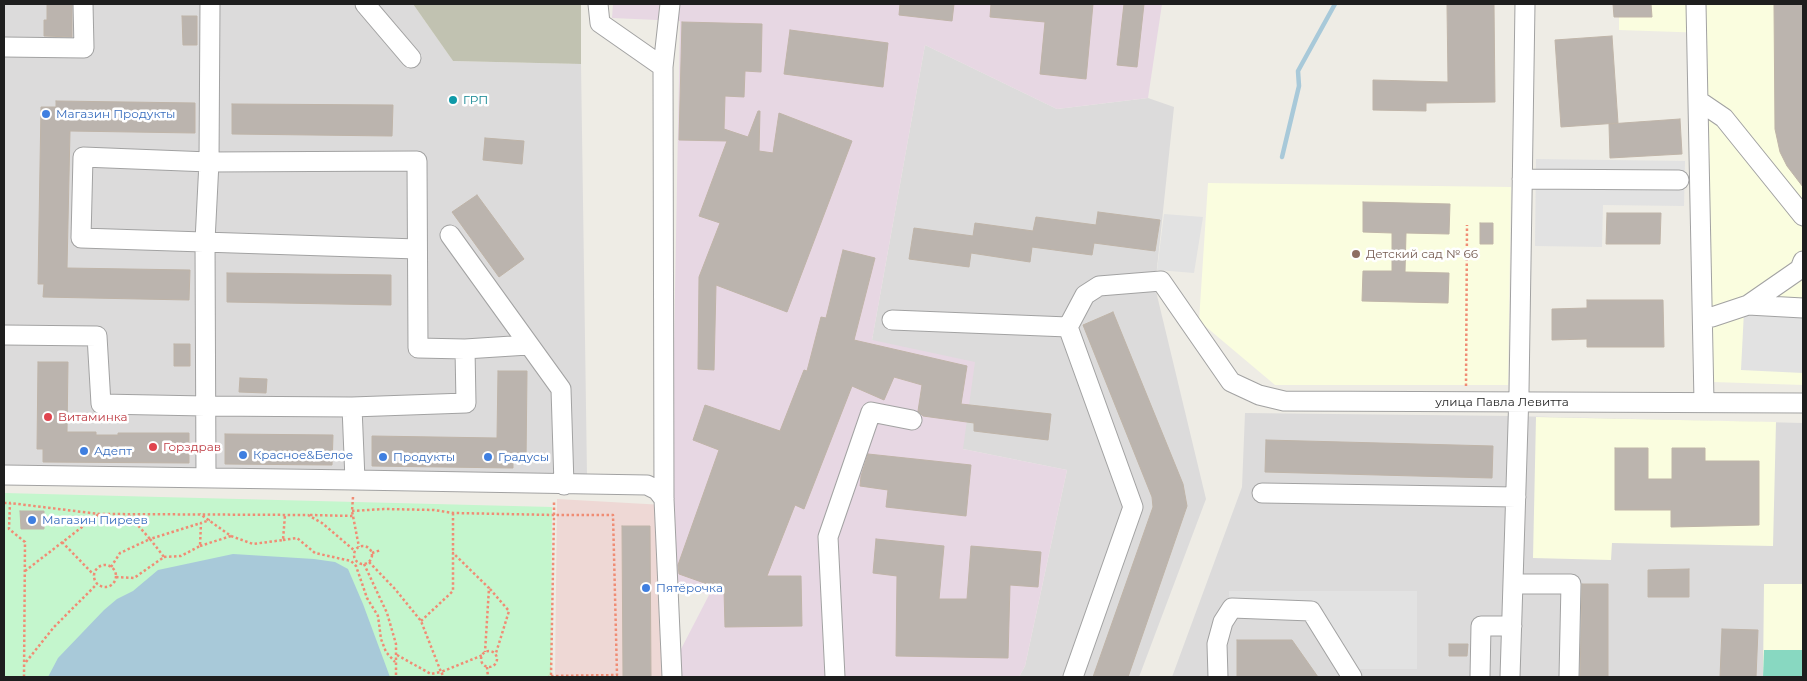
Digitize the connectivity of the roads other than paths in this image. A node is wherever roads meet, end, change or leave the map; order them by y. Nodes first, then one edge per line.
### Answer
1 (83, 4) edge
2 (210, 4) edge
3 (365, 4) edge
4 (598, 4) edge
5 (670, 4) edge
6 (1525, 4) edge
7 (1696, 4) edge
8 (4, 47) edge
9 (411, 58) dead end
10 (663, 67) junction
11 (1699, 101) junction
12 (209, 162) junction
13 (1522, 179) junction
14 (1679, 180) dead end
15 (1803, 216) edge
16 (450, 235) dead end
17 (205, 241) junction
18 (417, 249) junction
19 (1803, 261) edge
20 (1748, 305) junction
21 (1803, 308) edge
22 (1702, 318) junction
23 (892, 320) dead end
24 (1068, 327) junction
25 (4, 334) edge
26 (528, 345) junction
27 (465, 349) junction
28 (1704, 402) junction
29 (1518, 403) junction
30 (1803, 403) edge
31 (205, 406) junction
32 (352, 407) junction
33 (912, 420) dead end
34 (4, 476) edge
35 (206, 478) junction
36 (355, 480) junction
37 (560, 485) junction
38 (1262, 493) dead end
39 (1516, 497) junction
40 (664, 499) junction
41 (1513, 584) junction
42 (1512, 626) junction
43 (672, 677) edge
44 (835, 677) edge
45 (1073, 677) edge
46 (1218, 677) edge
47 (1352, 677) edge
48 (1480, 677) edge
49 (1510, 677) edge
50 (1569, 677) edge

1 - 8 street
2 - 12 street
3 - 9 street
4 - 10 street
5 - 10 street
6 - 13 street
7 - 11 street
10 - 40 street
11 - 15 street
11 - 22 street
12 - 17 street
12 - 17 street
12 - 18 street
13 - 14 street
13 - 29 street
16 - 26 street
17 - 18 street
17 - 31 street
18 - 27 street
19 - 20 street
20 - 21 street
20 - 22 street
22 - 28 street
23 - 24 street
24 - 29 street, улица Павла Левитта
24 - 45 street
25 - 31 street
26 - 27 street
26 - 37 street
27 - 32 street
28 - 29 street, улица Павла Левитта
28 - 30 street, улица Павла Левитта
29 - 39 street
31 - 32 street
31 - 35 street
32 - 36 street
33 - 44 street
34 - 35 street
35 - 36 street
36 - 37 street
37 - 40 street
38 - 39 street
39 - 41 street
40 - 43 street
41 - 42 street
41 - 50 street
42 - 48 street
42 - 49 street
46 - 47 street

